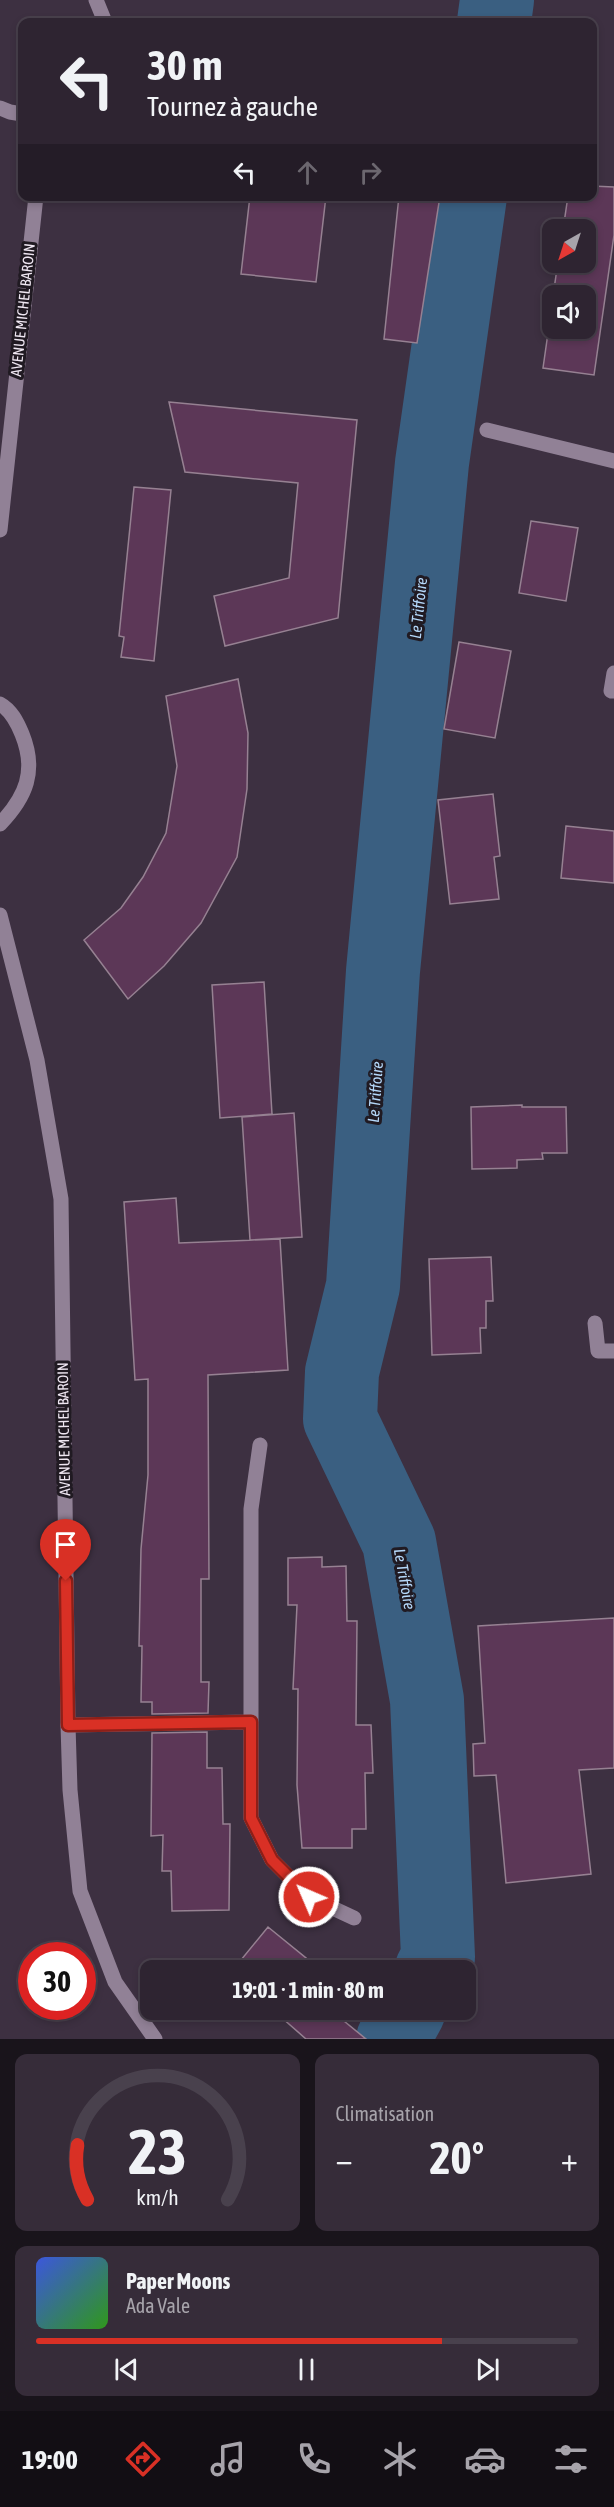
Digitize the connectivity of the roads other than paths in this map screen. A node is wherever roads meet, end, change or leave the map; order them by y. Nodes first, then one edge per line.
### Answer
1 (98, 0) edge
2 (104, 18) edge
3 (0, 108) edge
4 (18, 113) edge
5 (35, 201) edge
6 (487, 430) dead end
7 (614, 461) edge
8 (0, 530) edge
9 (614, 673) edge
10 (614, 691) edge
11 (2, 702) edge
12 (0, 824) edge
13 (0, 915) edge
14 (595, 1323) dead end
15 (614, 1351) edge
16 (260, 1445) dead end
17 (251, 1722) junction
18 (68, 1725) junction
19 (354, 1918) dead end
20 (155, 2039) edge

1 - 2 street
3 - 4 street
5 - 8 street, AVENUE MICHEL BAROIN
6 - 7 street
9 - 10 street
11 - 12 street
13 - 18 street, AVENUE MICHEL BAROIN
14 - 15 street
16 - 17 street
17 - 18 street
17 - 19 street
18 - 20 street, AVENUE MICHEL BAROIN

